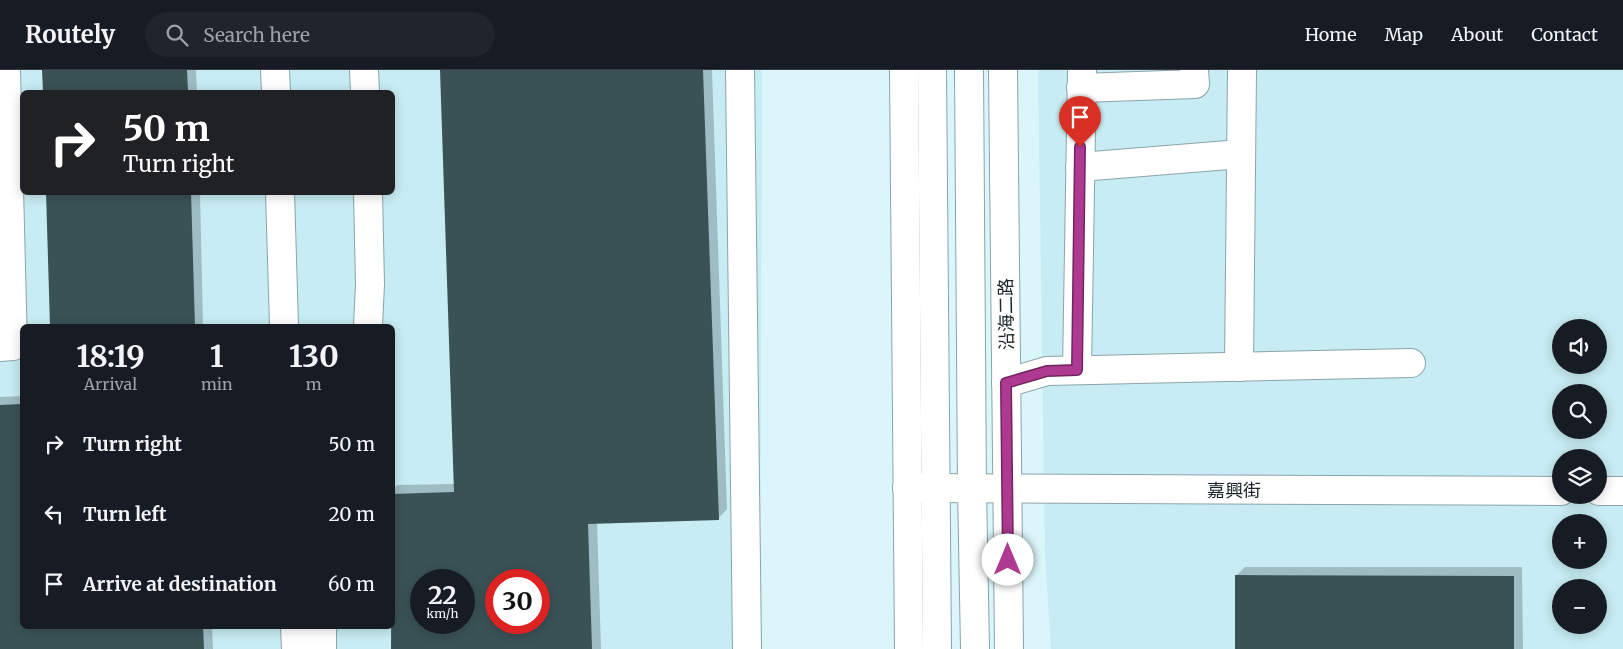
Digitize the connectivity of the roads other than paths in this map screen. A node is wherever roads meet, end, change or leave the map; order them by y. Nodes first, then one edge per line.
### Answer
1 (6, 70) edge
2 (275, 70) edge
3 (364, 70) edge
4 (740, 70) edge
5 (904, 70) edge
6 (932, 70) edge
7 (970, 70) edge
8 (1002, 70) edge
9 (1194, 70) edge
10 (1242, 70) edge
11 (1081, 79) edge
12 (276, 90) edge
13 (365, 90) edge
14 (1241, 154) junction
15 (1080, 167) junction
16 (280, 195) edge
17 (368, 195) edge
18 (284, 324) edge
19 (368, 324) edge
20 (0, 347) edge
21 (1411, 363) dead end
22 (1239, 367) junction
23 (1077, 370) junction
24 (1006, 383) junction
25 (907, 488) junction
26 (935, 488) junction
27 (972, 488) junction
28 (1008, 488) junction
29 (1552, 491) edge
30 (1607, 491) edge
31 (1623, 491) edge
32 (295, 629) edge
33 (322, 629) edge
34 (296, 649) edge
35 (322, 649) edge
36 (748, 649) edge
37 (909, 649) edge
38 (938, 649) edge
39 (975, 649) edge
40 (1009, 649) edge

1 - 20 street
2 - 12 street
3 - 13 street
4 - 36 street
5 - 25 street
6 - 26 street
7 - 27 street, 沿海二路
8 - 24 street, 沿海二路
9 - 11 street
10 - 14 street
11 - 15 street
14 - 15 street
14 - 22 street
15 - 23 street
16 - 18 street
17 - 19 street
21 - 22 street
22 - 23 street
23 - 24 street
24 - 28 street, 沿海二路
25 - 26 street, 嘉興街
25 - 37 street
26 - 27 street, 嘉興街
26 - 38 street
27 - 28 street, 嘉興街
27 - 39 street, 沿海二路
28 - 29 street, 嘉興街
28 - 40 street, 沿海二路
30 - 31 street
32 - 34 street
33 - 35 street

